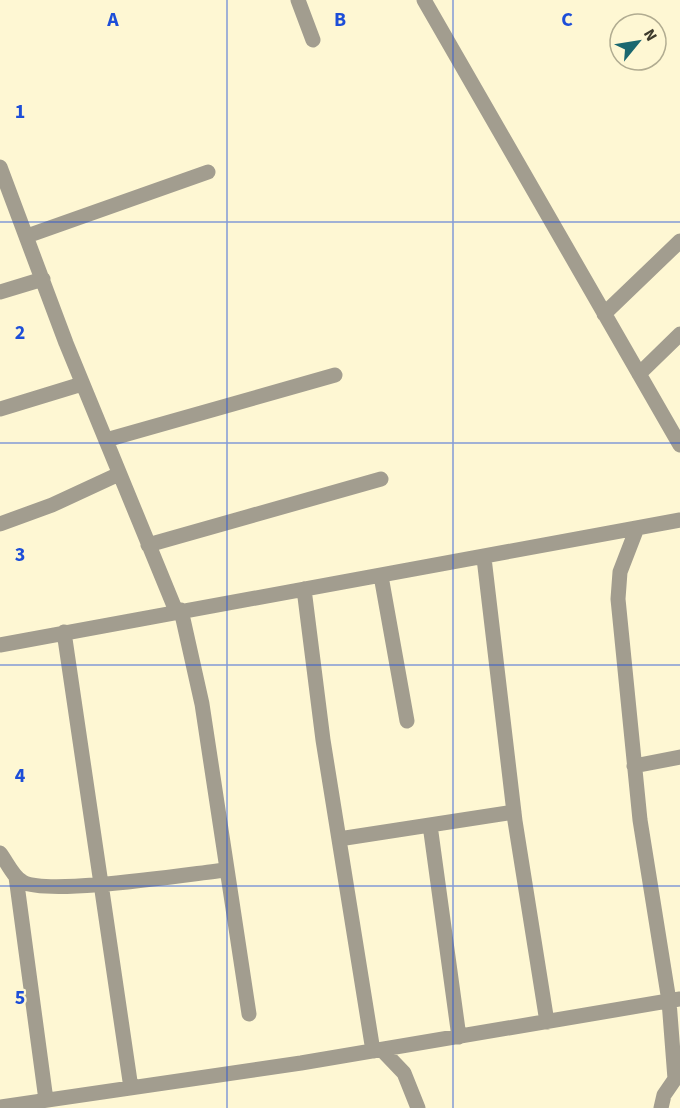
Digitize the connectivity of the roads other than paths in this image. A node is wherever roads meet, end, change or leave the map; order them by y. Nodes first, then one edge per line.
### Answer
1 (298, 0) edge
2 (430, 2) edge
3 (313, 40) dead end
4 (1, 171) edge
5 (208, 172) dead end
6 (27, 236) junction
7 (680, 241) edge
8 (42, 279) junction
9 (0, 292) edge
10 (604, 314) junction
11 (680, 334) edge
12 (639, 374) junction
13 (335, 375) dead end
14 (82, 384) junction
15 (0, 409) edge
16 (106, 440) junction
17 (680, 445) edge
18 (118, 474) junction
19 (381, 479) dead end
20 (680, 520) edge
21 (0, 524) edge
22 (637, 528) junction
23 (148, 544) junction
24 (484, 558) junction
25 (381, 576) junction
26 (304, 589) junction
27 (178, 610) junction
28 (64, 632) junction
29 (0, 645) edge
30 (407, 721) dead end
31 (680, 757) edge
32 (634, 766) junction
33 (514, 812) junction
34 (430, 825) junction
35 (339, 839) junction
36 (0, 853) edge
37 (226, 870) junction
38 (16, 877) junction
39 (100, 885) junction
40 (675, 1000) edge
41 (249, 1014) dead end
42 (547, 1022) junction
43 (459, 1037) junction
44 (378, 1050) junction
45 (678, 1079) edge
46 (131, 1088) junction
47 (46, 1100) junction
48 (0, 1107) edge
49 (418, 1108) edge
50 (661, 1108) edge

1 - 3 street
2 - 10 street
4 - 6 street
5 - 6 street
6 - 8 street
7 - 10 street
8 - 9 street
8 - 14 street
10 - 12 street
11 - 12 street
12 - 17 street
13 - 16 street
14 - 15 street
14 - 16 street
16 - 18 street
18 - 21 street
18 - 23 street
19 - 23 street
20 - 22 street
22 - 24 street
22 - 32 street
23 - 27 street
24 - 25 street
24 - 33 street
25 - 26 street
25 - 30 street
26 - 27 street
26 - 35 street
27 - 28 street
27 - 37 street
28 - 29 street
28 - 39 street
31 - 32 street
32 - 40 street
33 - 34 street
33 - 42 street
34 - 35 street
34 - 43 street
35 - 44 street
36 - 38 street
37 - 39 street
37 - 41 street
38 - 39 street
38 - 47 street
39 - 46 street
40 - 42 street
40 - 45 street
42 - 43 street
43 - 44 street
44 - 46 street
44 - 49 street
45 - 50 street
46 - 47 street
47 - 48 street

